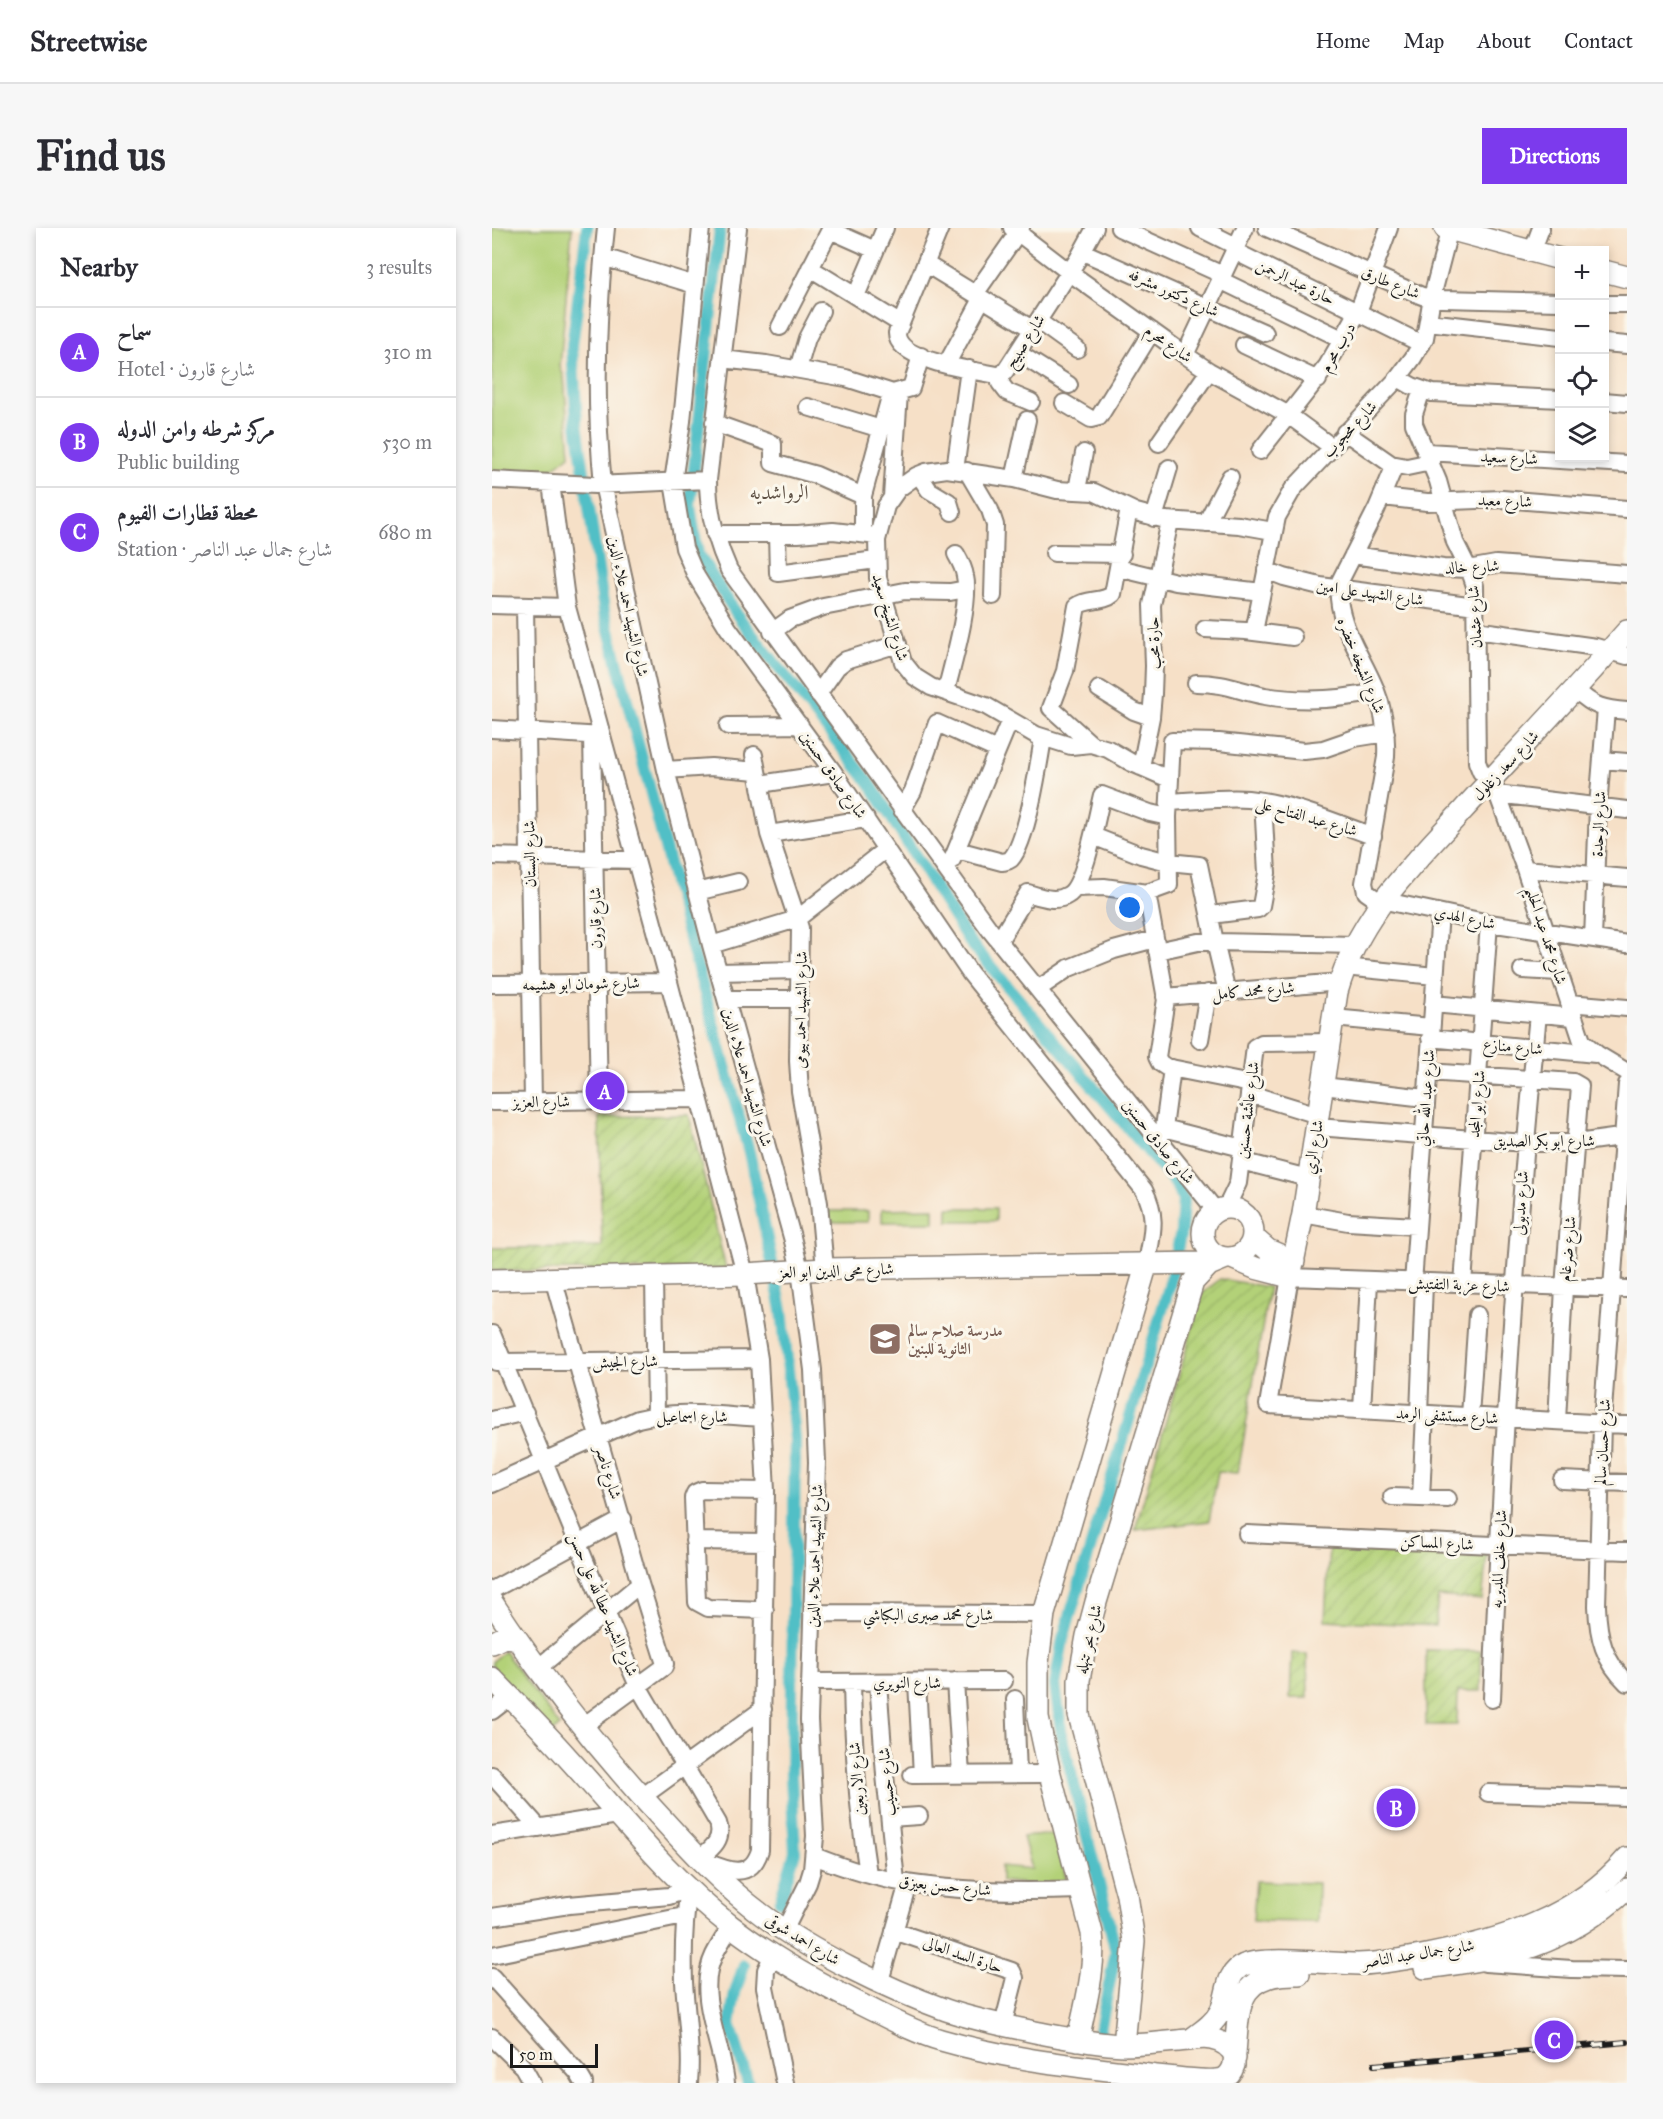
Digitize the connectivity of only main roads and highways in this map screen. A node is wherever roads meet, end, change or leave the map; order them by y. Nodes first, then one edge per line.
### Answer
1 (1448, 228) edge
2 (1555, 258) edge
3 (1609, 272) edge
4 (1627, 277) edge
5 (1627, 631) edge
6 (1618, 654) edge
7 (1384, 899) joint
8 (1203, 1232) junction
9 (1253, 1237) junction
10 (1227, 1258) junction
11 (1163, 1263) junction
12 (1292, 1269) junction
13 (492, 1280) edge
14 (1193, 1282) junction
15 (492, 1602) edge
16 (515, 1638) junction
17 (492, 1643) edge
18 (492, 1678) edge
19 (1627, 1858) edge
20 (1627, 1888) edge
21 (1242, 1966) junction
22 (1251, 1986) junction
23 (924, 2001) junction
24 (947, 2010) junction
25 (912, 2027) junction
26 (939, 2039) junction
27 (1078, 2040) junction
28 (1190, 2040) junction
29 (1124, 2045) junction
30 (1234, 2069) edge
31 (1057, 2074) edge
32 (1179, 2080) edge

1 - 2 main road
3 - 4 main road
5 - 6 main road, شارع سعد زغلول
6 - 7 main road, شارع سعد زغلول
7 - 12 main road, شارع الري
8 - 9 main road
8 - 10 main road
8 - 11 main road
9 - 10 main road
9 - 12 main road
10 - 11 main road, شارع محى الدين ابو العز
10 - 12 main road
10 - 14 main road
11 - 13 main road, شارع محى الدين ابو العز
11 - 14 main road
11 - 27 main road
14 - 29 main road, شارع بحر تنهله
15 - 16 main road, شارع احمد شوقى
16 - 17 main road
16 - 23 main road, شارع احمد شوقى
18 - 25 main road, شارع احمد شوقى
19 - 21 main road, شارع جمال عبد الناصر
20 - 22 main road, شارع جمال عبد الناصر
21 - 22 main road
21 - 28 main road
22 - 30 main road
23 - 24 main road, شارع احمد شوقى
23 - 25 main road
24 - 26 main road
24 - 27 main road, شارع احمد شوقى
25 - 26 main road, شارع احمد شوقى
26 - 31 main road, شارع احمد شوقى
27 - 29 main road, شارع احمد شوقى
28 - 29 main road, شارع احمد شوقى
28 - 30 main road, شارع احمد شوقى
30 - 32 main road, شارع احمد شوقى
31 - 32 main road, شارع احمد شوقى

